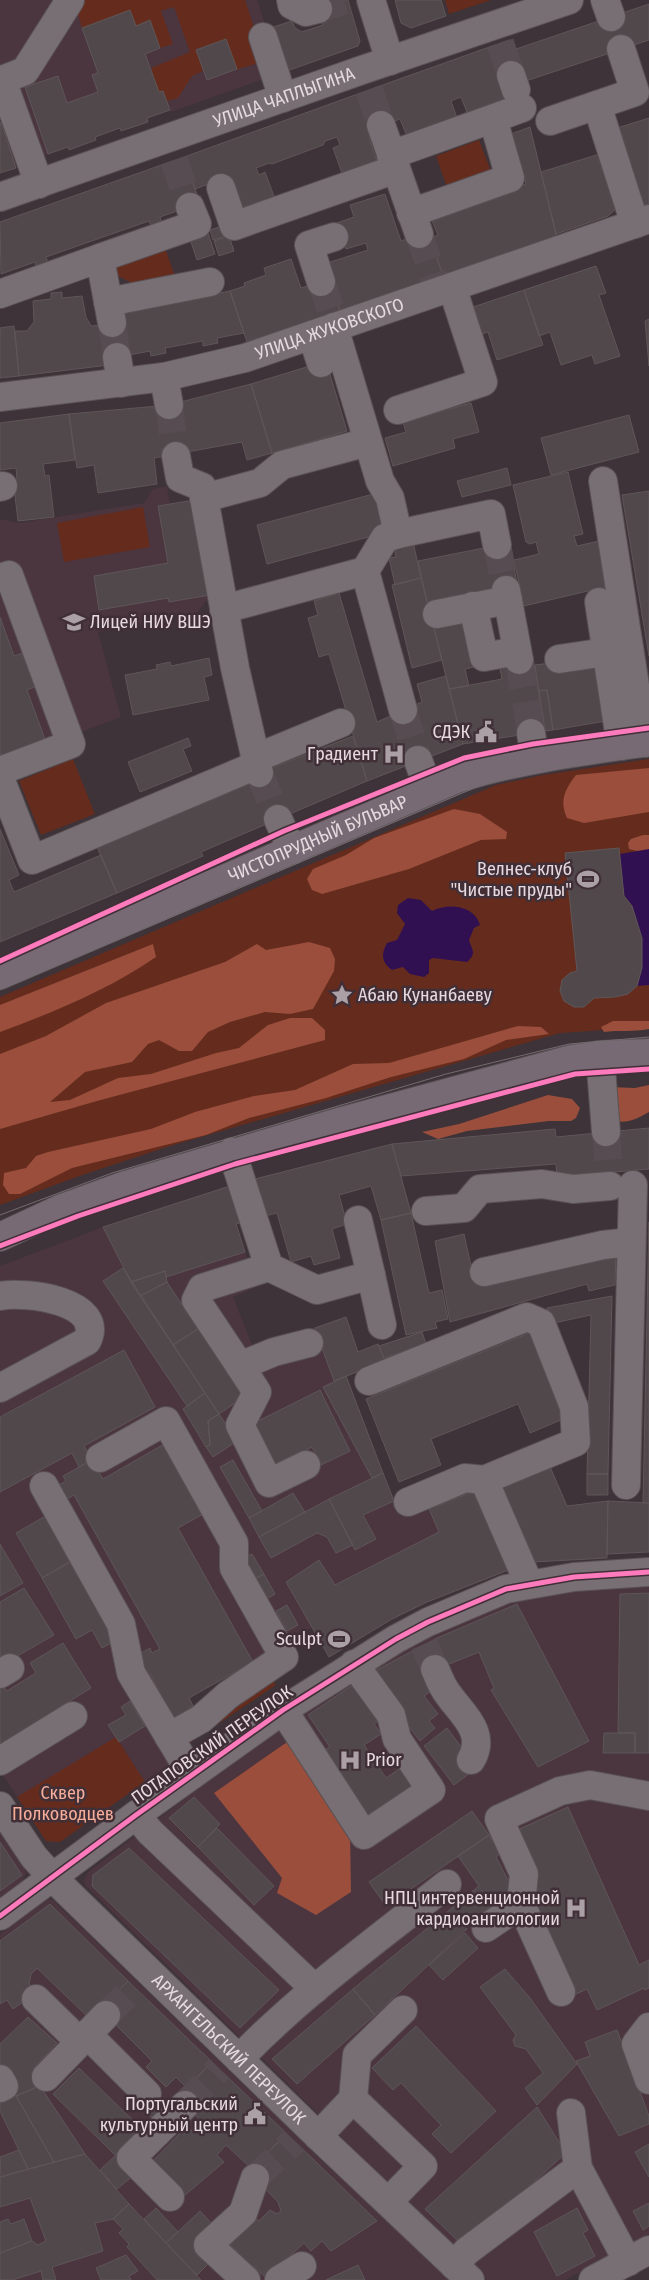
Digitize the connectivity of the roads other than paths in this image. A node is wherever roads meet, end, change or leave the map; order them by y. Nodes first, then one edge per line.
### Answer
1 (70, 0) edge
2 (291, 0) edge
3 (371, 0) edge
4 (569, 0) edge
5 (318, 9) tunnel mouth
6 (503, 22) edge
7 (263, 37) dead end
8 (621, 49) dead end
9 (390, 61) junction
10 (516, 91) dead end
11 (283, 98) junction
12 (597, 105) junction
13 (493, 118) junction
14 (550, 121) dead end
15 (381, 125) tunnel mouth
16 (394, 162) junction
17 (39, 184) junction
18 (221, 188) dead end
19 (0, 197) edge
20 (190, 206) tunnel mouth
21 (642, 221) edge
22 (334, 237) dead end
23 (100, 258) junction
24 (210, 282) dead end
25 (321, 282) tunnel mouth
26 (442, 286) junction
27 (0, 294) edge
28 (328, 326) junction
29 (321, 363) dead end
30 (164, 377) junction
31 (0, 397) edge
32 (169, 405) tunnel mouth
33 (398, 410) dead end
34 (368, 442) junction
35 (176, 456) tunnel mouth
36 (603, 481) dead end
37 (204, 498) junction
38 (398, 534) junction
39 (497, 545) tunnel mouth
40 (365, 571) junction
41 (0, 578) edge
42 (599, 602) dead end
43 (473, 606) junction
44 (224, 609) junction
45 (437, 614) dead end
46 (606, 652) junction
47 (559, 659) dead end
48 (402, 710) tunnel mouth
49 (341, 724) dead end
50 (638, 744) edge
51 (418, 760) tunnel mouth
52 (257, 765) junction
53 (0, 771) edge
54 (0, 778) edge
55 (429, 790) junction
56 (278, 819) tunnel mouth
57 (292, 850) junction
58 (0, 975) edge
59 (649, 1054) edge
60 (600, 1055) junction
61 (606, 1132) tunnel mouth
62 (232, 1152) junction
63 (625, 1182) edge
64 (426, 1211) dead end
65 (358, 1220) dead end
66 (0, 1237) edge
67 (631, 1242) junction
68 (268, 1267) junction
69 (484, 1272) dead end
70 (371, 1275) junction
71 (0, 1296) edge
72 (382, 1325) dead end
73 (309, 1343) dead end
74 (240, 1366) junction
75 (369, 1381) dead end
76 (0, 1388) edge
77 (100, 1458) dead end
78 (306, 1465) dead end
79 (484, 1480) junction
80 (626, 1485) dead end
81 (44, 1486) dead end
82 (408, 1502) dead end
83 (649, 1572) edge
84 (529, 1584) junction
85 (276, 1663) junction
86 (354, 1664) junction
87 (436, 1670) tunnel mouth
88 (291, 1705) junction
89 (73, 1716) dead end
90 (169, 1737) junction
91 (0, 1760) edge
92 (471, 1760) dead end
93 (192, 1775) junction
94 (649, 1796) edge
95 (0, 1806) edge
96 (136, 1815) junction
97 (53, 1878) junction
98 (447, 1884) dead end
99 (520, 1904) junction
100 (0, 1916) edge
101 (486, 1928) dead end
102 (315, 1990) junction
103 (561, 1992) dead end
104 (36, 1999) dead end
105 (403, 2010) dead end
106 (106, 2015) tunnel mouth
107 (649, 2027) edge
108 (83, 2038) junction
109 (231, 2061) junction
110 (46, 2077) dead end
111 (0, 2078) edge
112 (649, 2080) edge
113 (0, 2088) edge
114 (147, 2094) dead end
115 (353, 2099) junction
116 (185, 2105) tunnel mouth
117 (571, 2113) dead end
118 (307, 2135) junction
119 (578, 2168) junction
120 (256, 2178) tunnel mouth
121 (170, 2197) dead end
122 (388, 2202) junction
123 (638, 2256) edge
124 (462, 2272) edge
125 (246, 2280) edge
126 (593, 2280) edge

1 - 17 street
2 - 5 street
3 - 9 street
4 - 6 street, УЛИЦА ЧАПЛЫГИНА
6 - 9 street, УЛИЦА ЧАПЛЫГИНА
7 - 11 street
8 - 12 street
9 - 11 street, УЛИЦА ЧАПЛЫГИНА
10 - 13 street
11 - 17 street, УЛИЦА ЧАПЛЫГИНА
12 - 14 street
12 - 21 street
13 - 16 street
13 - 16 street
15 - 16 street
16 - 18 street
17 - 19 street, УЛИЦА ЧАПЛЫГИНА
20 - 23 street
21 - 26 street, УЛИЦА ЖУКОВСКОГО
22 - 25 street
23 - 24 street
23 - 27 street
26 - 28 street, УЛИЦА ЖУКОВСКОГО
26 - 33 street
28 - 29 street
28 - 30 street, УЛИЦА ЖУКОВСКОГО
28 - 34 street
30 - 31 street, УЛИЦА ЖУКОВСКОГО
30 - 32 street
34 - 37 street
34 - 38 street
35 - 37 street
36 - 50 street
37 - 44 street
38 - 39 street
38 - 40 street
40 - 44 street
40 - 48 street
41 - 53 street
42 - 46 street
43 - 43 street
43 - 45 street
44 - 52 street
46 - 47 street
46 - 50 street
49 - 52 street
50 - 55 main road, ЧИСТОПРУДНЫЙ БУЛЬВАР
51 - 55 street
52 - 54 street
55 - 57 main road, ЧИСТОПРУДНЫЙ БУЛЬВАР
56 - 57 street
57 - 58 main road, ЧИСТОПРУДНЫЙ БУЛЬВАР
59 - 60 main road
60 - 61 street
60 - 62 main road
62 - 66 main road
62 - 68 street
63 - 64 street
63 - 67 street
65 - 70 street
67 - 69 street
67 - 80 street
68 - 70 street
68 - 74 street
70 - 72 street
71 - 76 street
73 - 74 street
74 - 78 street
75 - 79 street
77 - 85 street
79 - 82 street
79 - 84 street
81 - 90 street
83 - 84 street, ПОТАПОВСКИЙ ПЕРЕУЛОК
84 - 86 street, ПОТАПОВСКИЙ ПЕРЕУЛОК
85 - 88 street
85 - 90 street
86 - 88 street, ПОТАПОВСКИЙ ПЕРЕУЛОК
86 - 88 street
87 - 92 street
88 - 93 street, ПОТАПОВСКИЙ ПЕРЕУЛОК
89 - 91 street
90 - 93 street
93 - 96 street, ПОТАПОВСКИЙ ПЕРЕУЛОК
94 - 99 street
95 - 97 street, АРХАНГЕЛЬСКИЙ ПЕРЕУЛОК
96 - 97 street, ПОТАПОВСКИЙ ПЕРЕУЛОК
96 - 102 street
97 - 100 street, ПОТАПОВСКИЙ ПЕРЕУЛОК
97 - 109 street, АРХАНГЕЛЬСКИЙ ПЕРЕУЛОК
98 - 102 street
99 - 101 street
99 - 103 street
102 - 109 street
104 - 108 street
105 - 115 street
106 - 108 street
107 - 112 street
108 - 110 street
108 - 114 street
109 - 118 street, АРХАНГЕЛЬСКИЙ ПЕРЕУЛОК
111 - 113 street
115 - 118 street
115 - 122 street
116 - 121 street
117 - 119 street
118 - 122 street, АРХАНГЕЛЬСКИЙ ПЕРЕУЛОК
119 - 123 street
119 - 124 street
120 - 125 street
122 - 124 street, АРХАНГЕЛЬСКИЙ ПЕРЕУЛОК
123 - 126 street

